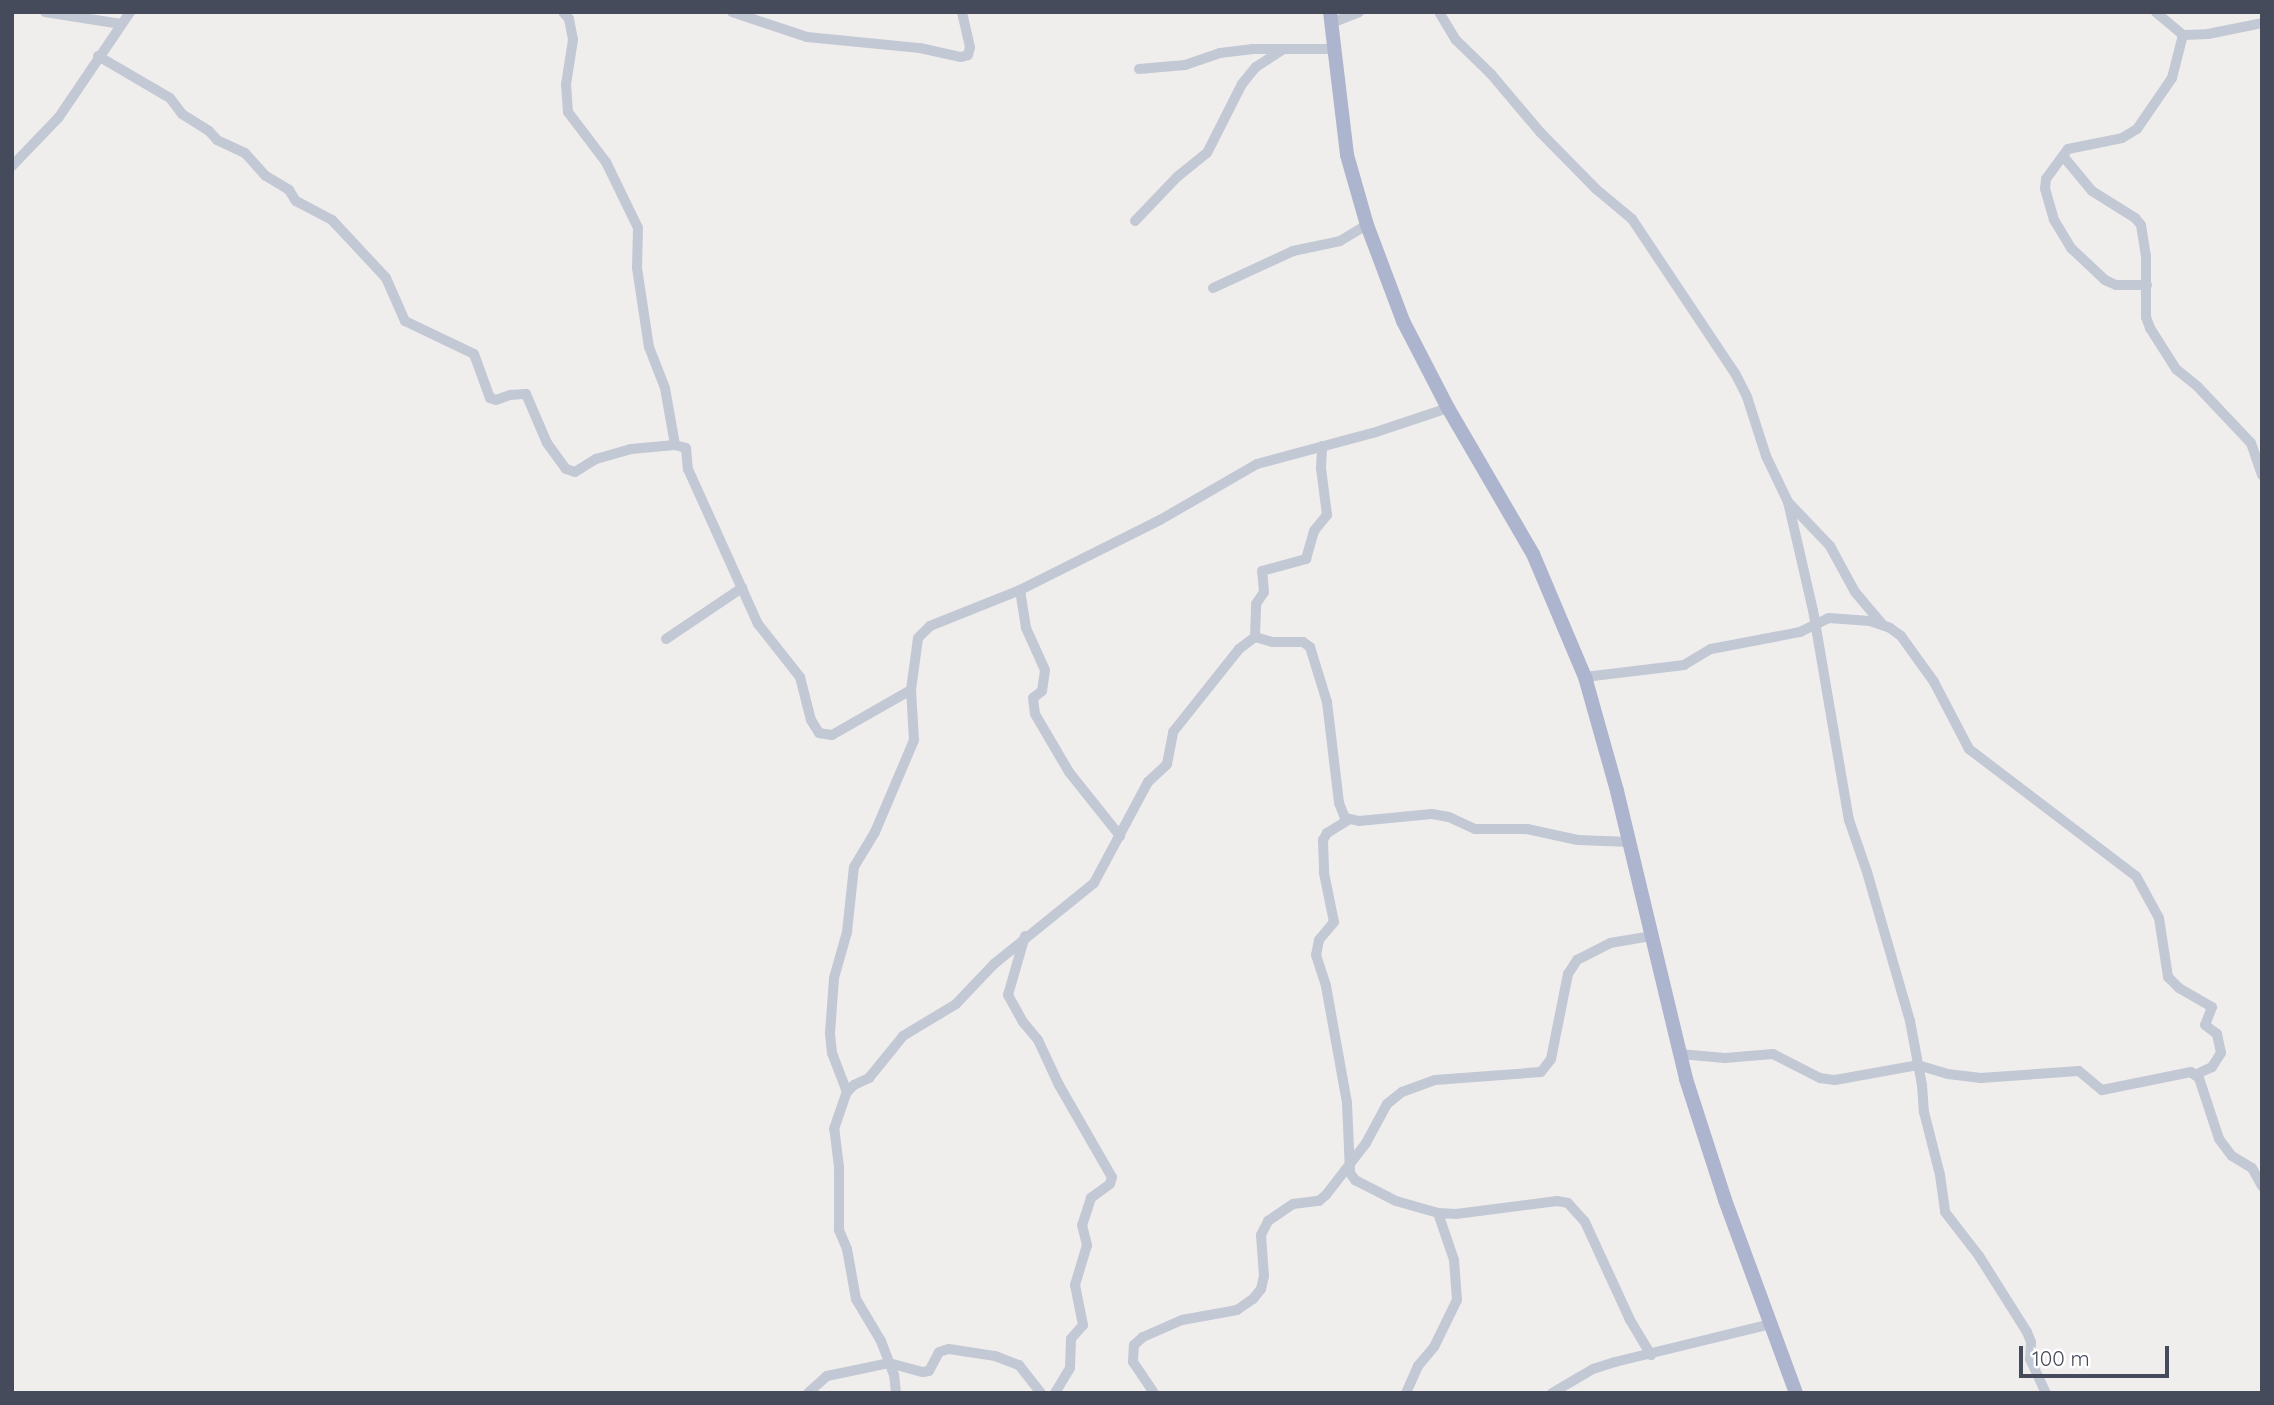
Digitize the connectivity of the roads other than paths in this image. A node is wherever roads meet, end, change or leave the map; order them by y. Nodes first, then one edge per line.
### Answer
1 (45, 12) edge
2 (130, 12) edge
3 (563, 12) edge
4 (732, 12) edge
5 (962, 12) edge
6 (1359, 12) edge
7 (1438, 12) edge
8 (2156, 12) edge
9 (1331, 18) edge
10 (2262, 23) edge
11 (121, 24) junction
12 (2183, 35) junction
13 (1334, 49) junction
14 (1282, 50) junction
15 (98, 55) junction
16 (1139, 69) dead end
17 (2063, 156) junction
18 (12, 166) edge
19 (1135, 222) dead end
20 (1367, 225) junction
21 (2147, 285) junction
22 (1213, 288) dead end
23 (1447, 408) junction
24 (676, 445) junction
25 (1322, 446) junction
26 (2262, 474) edge
27 (1788, 502) junction
28 (742, 588) junction
29 (1020, 590) junction
30 (1882, 624) junction
31 (1815, 626) junction
32 (1255, 637) junction
33 (666, 639) dead end
34 (1585, 677) junction
35 (911, 690) junction
36 (1348, 820) junction
37 (1120, 836) junction
38 (1630, 842) junction
39 (1026, 936) junction
40 (1652, 936) junction
41 (1680, 1054) junction
42 (1918, 1065) junction
43 (2195, 1075) junction
44 (847, 1092) junction
45 (1349, 1165) junction
46 (2262, 1186) edge
47 (1438, 1213) junction
48 (1770, 1324) junction
49 (1651, 1355) junction
50 (889, 1363) junction
51 (808, 1393) edge
52 (896, 1393) edge
53 (1041, 1393) edge
54 (1055, 1393) edge
55 (1154, 1393) edge
56 (1406, 1393) edge
57 (1552, 1393) edge
58 (1796, 1393) edge
59 (2046, 1393) edge

1 - 11 street
2 - 11 street
3 - 24 street
4 - 5 street
6 - 9 street
7 - 27 street
8 - 12 street
9 - 13 main road
10 - 12 street
11 - 15 street
12 - 17 street
13 - 14 street
13 - 20 main road
14 - 16 street
14 - 19 street
15 - 18 street
15 - 24 street
17 - 21 street
17 - 21 street
20 - 22 street
20 - 23 main road
21 - 26 street
23 - 25 street
23 - 34 main road
24 - 28 street
25 - 29 street
25 - 32 street
27 - 30 street
27 - 31 street
28 - 33 street
28 - 35 street
29 - 35 street
29 - 37 street
30 - 31 street
30 - 43 street
31 - 34 street
31 - 42 street
32 - 36 street
32 - 37 street
34 - 38 main road
35 - 44 street
36 - 38 street
36 - 45 street
37 - 39 street
38 - 40 main road
39 - 44 street
39 - 54 street
40 - 41 main road
40 - 45 street
41 - 42 street
41 - 48 main road
42 - 43 street
42 - 59 street
43 - 46 street
44 - 50 street
45 - 47 street
45 - 55 street
47 - 49 street
47 - 56 street
48 - 49 street
48 - 58 main road
49 - 57 street
50 - 51 street
50 - 52 street
50 - 53 street

